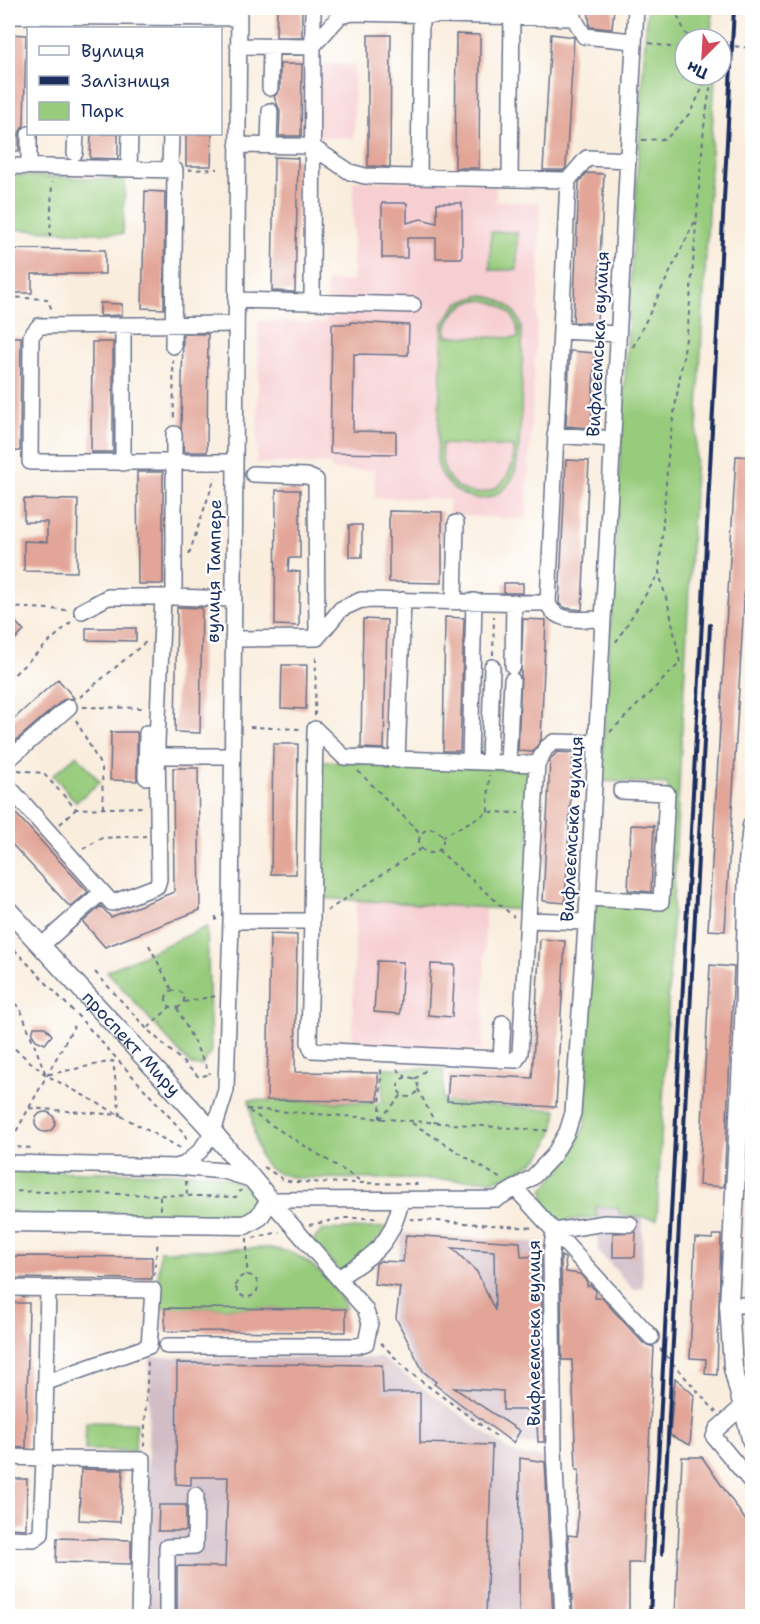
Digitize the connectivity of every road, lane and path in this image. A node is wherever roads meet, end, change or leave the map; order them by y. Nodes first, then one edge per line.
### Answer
1 (313, 8) edge
2 (636, 8) edge
3 (674, 8) edge
4 (239, 13) edge
5 (574, 13) edge
6 (421, 14) junction
7 (8, 15) edge
8 (512, 15) junction
9 (29, 17) edge
10 (79, 22) edge
11 (133, 23) edge
12 (175, 23) edge
13 (683, 27) edge
14 (749, 39) dead end
15 (637, 41) junction
16 (238, 46) junction
17 (271, 46) junction
18 (733, 46) edge
19 (312, 47) junction
20 (751, 47) edge
21 (673, 48) edge
22 (270, 87) dead end
23 (704, 87) edge
24 (709, 87) edge
25 (270, 111) dead end
26 (29, 135) edge
27 (76, 135) edge
28 (130, 135) edge
29 (171, 135) edge
30 (237, 145) junction
31 (269, 145) junction
32 (311, 146) junction
33 (628, 152) junction
34 (75, 153) dead end
35 (8, 166) edge
36 (29, 166) junction
37 (52, 167) junction
38 (129, 169) junction
39 (218, 169) dead end
40 (173, 170) junction
41 (419, 177) junction
42 (510, 178) junction
43 (568, 180) junction
44 (698, 215) junction
45 (50, 237) dead end
46 (8, 297) edge
47 (236, 300) junction
48 (312, 301) junction
49 (413, 305) dead end
50 (172, 324) junction
51 (236, 324) junction
52 (123, 325) junction
53 (57, 326) junction
54 (561, 331) junction
55 (618, 334) junction
56 (173, 346) joint
57 (630, 351) dead end
58 (174, 434) joint
59 (555, 435) junction
60 (613, 439) junction
61 (235, 462) junction
62 (123, 463) junction
63 (175, 463) junction
64 (217, 471) dead end
65 (253, 474) dead end
66 (456, 523) dead end
67 (189, 555) dead end
68 (659, 573) junction
69 (169, 597) junction
70 (233, 598) junction
71 (403, 600) junction
72 (454, 601) junction
73 (474, 601) junction
74 (495, 602) junction
75 (514, 602) junction
76 (548, 603) junction
77 (8, 607) edge
78 (82, 611) junction
79 (602, 620) junction
80 (161, 629) junction
81 (317, 638) junction
82 (233, 639) junction
83 (600, 666) junction
84 (492, 667) joint
85 (8, 680) edge
86 (69, 707) junction
87 (158, 709) junction
88 (250, 727) dead end
89 (315, 729) junction
90 (147, 733) dead end
91 (610, 733) dead end
92 (596, 743) junction
93 (147, 756) junction
94 (232, 756) junction
95 (344, 757) junction
96 (8, 760) edge
97 (398, 760) junction
98 (470, 761) junction
99 (489, 762) junction
100 (508, 763) junction
101 (537, 764) junction
102 (8, 770) edge
103 (146, 777) dead end
104 (8, 786) edge
105 (621, 791) dead end
106 (157, 807) junction
107 (103, 808) junction
108 (76, 809) junction
109 (488, 812) junction
110 (534, 814) junction
111 (753, 826) edge
112 (50, 833) junction
113 (421, 834) junction
114 (158, 836) junction
115 (442, 837) junction
116 (422, 848) junction
117 (438, 850) junction
118 (72, 858) junction
119 (102, 892) junction
120 (588, 898) junction
121 (8, 910) edge
122 (750, 919) edge
123 (231, 921) junction
124 (312, 921) junction
125 (586, 922) junction
126 (527, 925) junction
127 (8, 943) edge
128 (149, 945) dead end
129 (41, 946) junction
130 (95, 972) dead end
131 (172, 990) junction
132 (216, 996) dead end
133 (8, 999) edge
134 (184, 1002) junction
135 (171, 1006) junction
136 (177, 1008) junction
137 (503, 1023) dead end
138 (74, 1026) dead end
139 (147, 1029) junction
140 (8, 1043) edge
141 (381, 1054) junction
142 (501, 1060) junction
143 (46, 1075) junction
144 (418, 1089) junction
145 (746, 1090) edge
146 (402, 1095) junction
147 (28, 1108) junction
148 (120, 1115) junction
149 (380, 1119) junction
150 (409, 1121) junction
151 (435, 1123) junction
152 (213, 1132) junction
153 (567, 1132) junction
154 (12, 1139) dead end
155 (8, 1163) edge
156 (176, 1167) junction
157 (256, 1172) junction
158 (365, 1184) junction
159 (432, 1184) dead end
160 (494, 1185) dead end
161 (516, 1189) junction
162 (10, 1191) edge
163 (236, 1197) dead end
164 (8, 1199) edge
165 (270, 1200) junction
166 (401, 1201) junction
167 (8, 1222) edge
168 (630, 1224) dead end
169 (159, 1225) junction
170 (554, 1231) junction
171 (247, 1238) dead end
172 (247, 1275) junction
173 (340, 1277) junction
174 (8, 1288) edge
175 (48, 1288) junction
176 (153, 1290) junction
177 (729, 1305) junction
178 (753, 1305) edge
179 (370, 1331) junction
180 (651, 1337) joint
181 (149, 1346) junction
182 (167, 1346) dead end
183 (47, 1382) junction
184 (742, 1407) junction
185 (725, 1422) junction
186 (497, 1437) dead end
187 (753, 1442) edge
188 (8, 1457) edge
189 (50, 1458) junction
190 (143, 1460) junction
191 (753, 1483) edge
192 (196, 1495) dead end
193 (8, 1538) edge
194 (139, 1617) edge
195 (167, 1617) edge
196 (563, 1617) edge

1 - 19 street
2 - 15 street, Вифлеємська вулиця
3 - 13 path
4 - 12 street
4 - 16 street, вулиця Тампере
5 - 8 street
5 - 15 street
6 - 8 street
6 - 19 street
6 - 41 street
7 - 9 street
8 - 42 street
9 - 10 street
10 - 11 street
11 - 12 street
14 - 20 path
15 - 21 path
15 - 33 street, Вифлеємська вулиця
16 - 17 street
16 - 30 street, вулиця Тампере
17 - 19 street
17 - 22 street
18 - 20 path
19 - 32 street
23 - 33 path
24 - 44 path
25 - 31 street
26 - 36 street
27 - 34 street
28 - 38 street
29 - 40 street
30 - 31 street
30 - 47 street, вулиця Тампере
31 - 32 street
32 - 41 street
32 - 48 street
33 - 43 street
33 - 55 street, Вифлеємська вулиця
35 - 36 street
36 - 37 street
37 - 38 street
37 - 45 path
38 - 40 street
39 - 40 path
40 - 50 street
41 - 42 street
42 - 43 street
43 - 54 street
44 - 57 path
44 - 68 path
46 - 53 path
47 - 48 street
47 - 51 street, вулиця Тампере
48 - 49 street
50 - 51 street
50 - 52 street
50 - 56 street
51 - 61 street, вулиця Тампере
52 - 53 street
52 - 62 street
53 - 62 street
54 - 55 street
54 - 59 street
55 - 60 street, Вифлеємська вулиця
56 - 58 path
58 - 63 street
59 - 60 street
59 - 76 street
60 - 79 street, Вифлеємська вулиця
61 - 63 street
61 - 70 street, вулиця Тампере
62 - 63 street
63 - 69 street
64 - 67 path
65 - 81 street
66 - 72 street
68 - 83 path
68 - 91 path
69 - 70 street
69 - 78 street
69 - 80 street
70 - 82 street, вулиця Тампере
71 - 72 street
71 - 81 street
71 - 97 street
72 - 73 street
73 - 74 street
73 - 98 street
74 - 75 street
74 - 84 path
75 - 76 street
75 - 100 street
76 - 79 street
77 - 78 path
78 - 85 path
79 - 83 street, Вифлеємська вулиця
80 - 86 path
80 - 87 street
81 - 82 street
81 - 89 path
82 - 94 street, вулиця Тампере
83 - 92 street, Вифлеємська вулиця
84 - 99 street
86 - 87 path
86 - 96 street
86 - 107 path
87 - 106 street
88 - 89 path
89 - 95 street
89 - 124 street
90 - 93 street
92 - 101 street
92 - 120 street, Вифлеємська вулиця
93 - 94 street
93 - 103 street
94 - 123 street, вулиця Тампере
95 - 97 street
95 - 113 path
97 - 98 street
98 - 99 street
99 - 100 street
99 - 109 path
100 - 101 street
101 - 110 street
102 - 108 path
104 - 112 street
105 - 120 street
106 - 107 path
106 - 114 street
107 - 108 path
108 - 112 path
109 - 110 path
109 - 115 path
110 - 126 street
111 - 122 main road
112 - 118 street
113 - 115 path
113 - 116 path
114 - 118 path
114 - 119 street
115 - 117 path
116 - 117 path
116 - 124 path
117 - 126 path
118 - 119 street
119 - 129 street
120 - 125 street, Вифлеємська вулиця
121 - 129 main road, проспект Миру
122 - 145 main road
123 - 124 street
123 - 152 street, вулиця Тампере
124 - 141 street
125 - 126 street
125 - 153 street, Вифлеємська вулиця
126 - 142 street
127 - 148 path
128 - 131 path
129 - 152 main road, проспект Миру
130 - 139 path
131 - 134 path
131 - 135 path
132 - 134 path
133 - 143 path
134 - 136 path
135 - 136 path
135 - 139 path
136 - 139 path
137 - 142 street
138 - 143 path
140 - 143 path
141 - 142 street
141 - 149 path
143 - 147 path
143 - 148 path
143 - 148 path
144 - 146 path
144 - 146 path
144 - 151 path
145 - 177 main road
146 - 149 path
147 - 148 path
147 - 154 path
149 - 150 path
149 - 158 path
150 - 151 path
150 - 160 path
151 - 153 path
152 - 156 street
152 - 157 main road, проспект Миру
153 - 161 street, Вифлеємська вулиця
155 - 156 street
156 - 157 street
157 - 158 path
157 - 165 main road, проспект Миру
158 - 159 path
161 - 166 street
161 - 170 street, Вифлеємська вулиця
162 - 163 path
162 - 164 path
165 - 166 street
165 - 169 main road
165 - 173 street
166 - 173 street
167 - 169 main road
168 - 170 street
169 - 176 path
170 - 180 street
170 - 196 street, Вифлеємська вулиця
171 - 172 path
172 - 172 path
173 - 179 street
174 - 175 street
175 - 176 street
175 - 183 street
176 - 181 street
177 - 178 street
177 - 184 main road
179 - 182 street
179 - 186 path
180 - 185 path
181 - 183 street
181 - 190 path
183 - 189 street
184 - 185 street
184 - 187 main road
185 - 191 street
188 - 189 street
189 - 190 street
189 - 193 street
190 - 194 street
192 - 195 street

